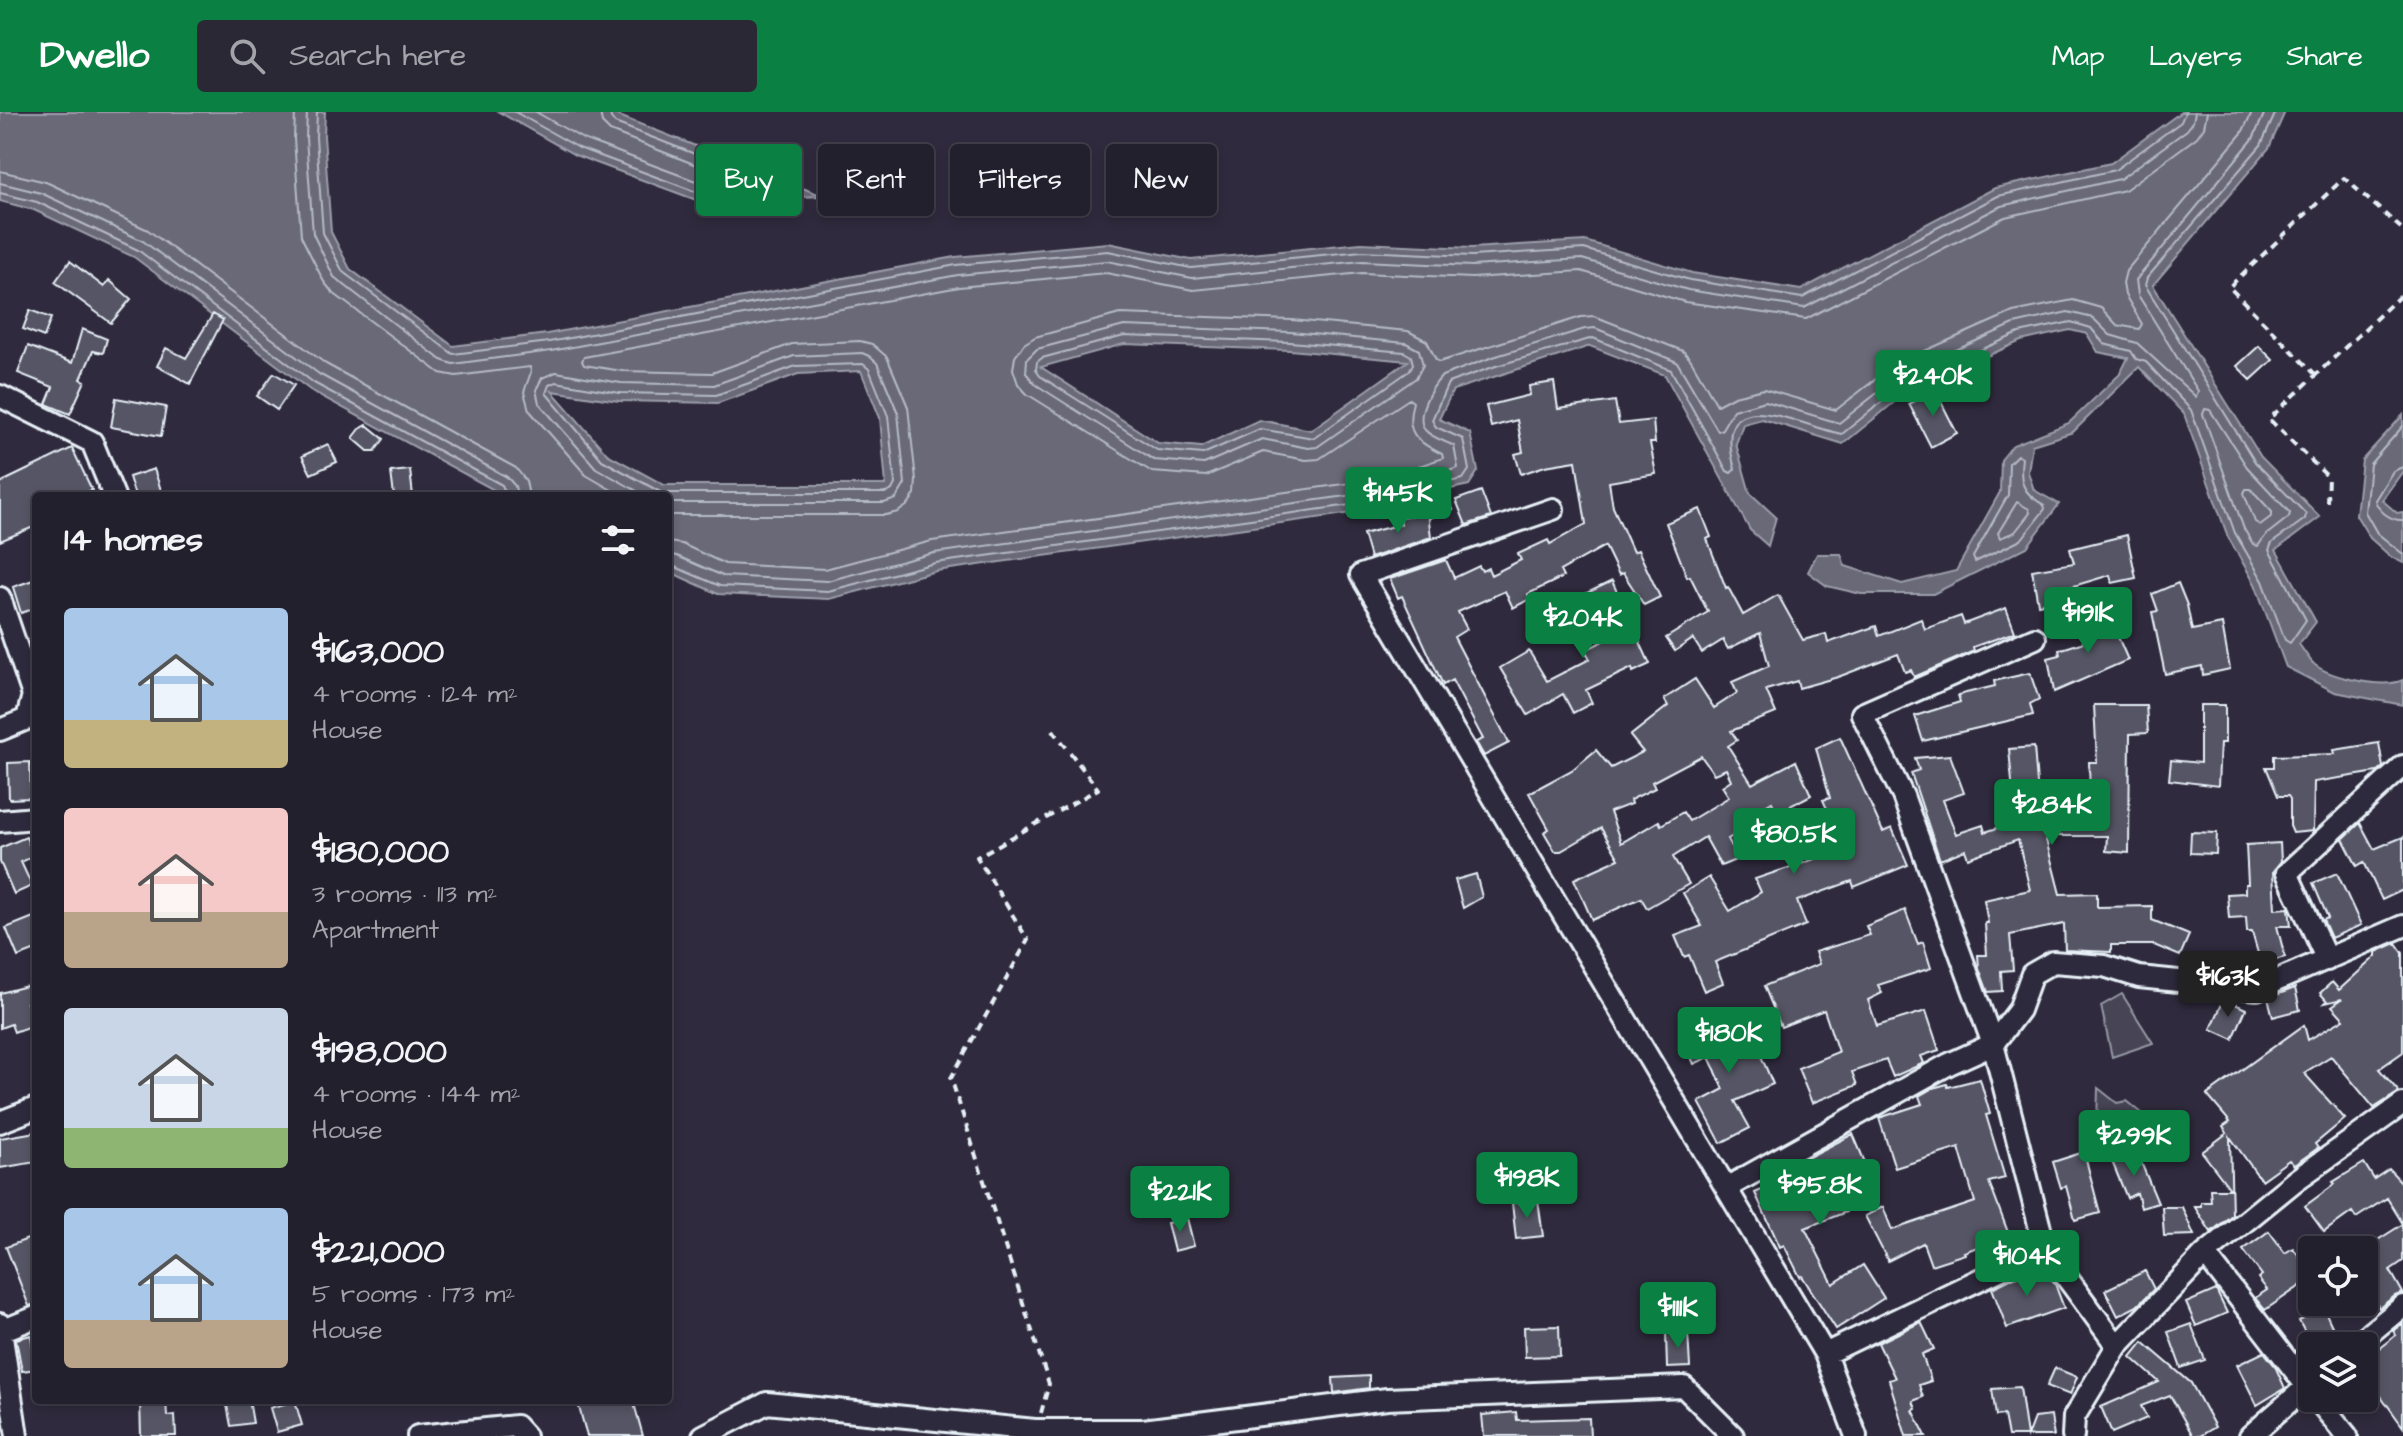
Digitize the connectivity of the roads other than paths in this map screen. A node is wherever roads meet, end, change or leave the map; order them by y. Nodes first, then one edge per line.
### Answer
1 (0, 396) edge
2 (112, 492) edge
3 (1553, 509) dead end
4 (0, 598) edge
5 (2035, 638) dead end
6 (32, 692) edge
7 (32, 699) edge
8 (0, 730) edge
9 (2403, 766) edge
10 (32, 818) edge
11 (0, 821) edge
12 (2403, 926) edge
13 (2327, 960) junction
14 (1993, 1044) junction
15 (2403, 1104) edge
16 (32, 1110) edge
17 (0, 1122) edge
18 (1726, 1188) junction
19 (2045, 1248) junction
20 (2205, 1254) junction
21 (2403, 1306) edge
22 (32, 1318) edge
23 (1, 1327) edge
24 (2371, 1332) edge
25 (2117, 1346) junction
26 (1825, 1354) junction
27 (2298, 1372) edge
28 (2298, 1400) edge
29 (2329, 1412) edge
30 (17, 1436) edge
31 (418, 1436) edge
32 (525, 1436) edge
33 (703, 1436) edge
34 (1733, 1436) edge
35 (1856, 1436) edge
36 (2073, 1436) edge
37 (2250, 1436) edge
38 (2347, 1436) edge

1 - 2 street
3 - 18 street
4 - 6 street
5 - 14 street
7 - 8 street
9 - 13 street
10 - 11 street
12 - 13 street
13 - 14 street
14 - 18 street
14 - 19 street
15 - 20 street
16 - 17 street
18 - 26 street
19 - 25 street
19 - 26 street
20 - 25 street
20 - 27 street
21 - 24 street
22 - 23 street
23 - 30 street
25 - 36 street
26 - 35 street
28 - 37 street
29 - 38 street
31 - 32 street
33 - 34 street

